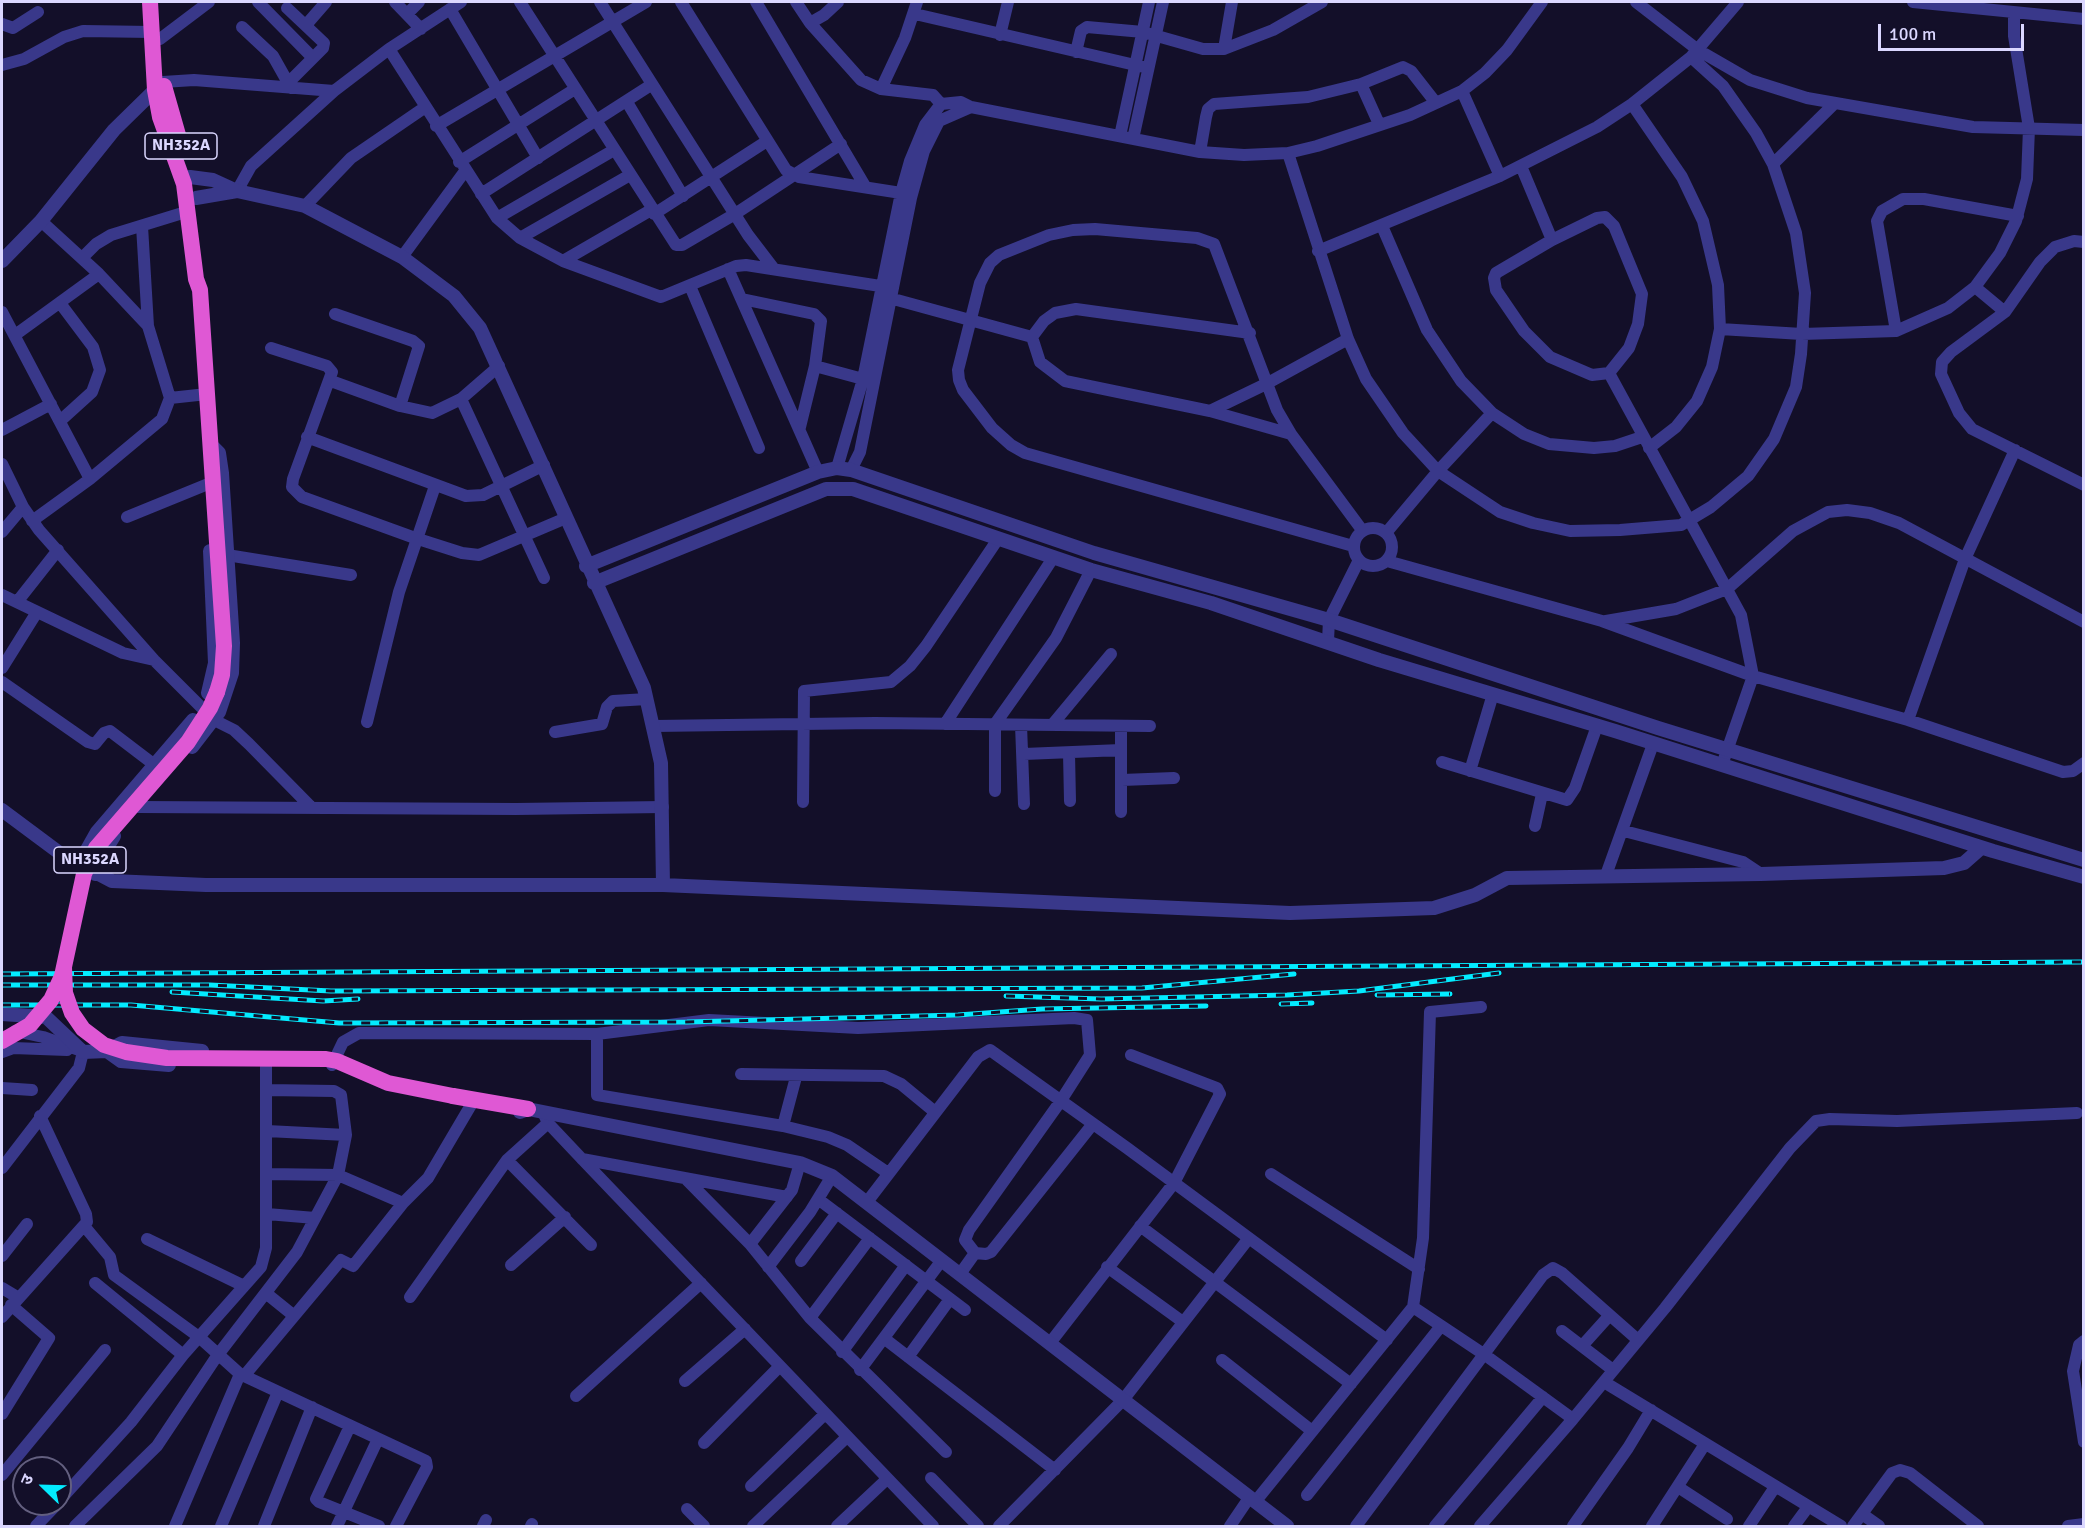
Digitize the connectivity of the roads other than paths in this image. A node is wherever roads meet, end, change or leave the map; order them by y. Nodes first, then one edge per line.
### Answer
1 (150, 2) edge
2 (158, 2) edge
3 (258, 2) edge
4 (326, 2) edge
5 (394, 2) edge
6 (419, 2) edge
7 (461, 2) edge
8 (520, 2) edge
9 (600, 2) edge
10 (646, 2) edge
11 (681, 2) edge
12 (756, 2) edge
13 (796, 2) edge
14 (838, 2) edge
15 (1008, 2) edge
16 (1149, 2) edge
17 (1162, 2) edge
18 (1233, 2) edge
19 (1322, 2) edge
20 (1542, 2) edge
21 (1636, 2) edge
22 (1738, 2) edge
23 (1913, 2) edge
24 (205, 3) edge
25 (287, 8) dead end
26 (916, 8) edge
27 (450, 9) junction
28 (38, 12) dead end
29 (2014, 13) junction
30 (407, 14) junction
31 (2084, 19) edge
32 (612, 22) junction
33 (810, 23) junction
34 (2, 24) edge
35 (306, 25) junction
36 (242, 27) dead end
37 (421, 28) junction
38 (1149, 34) junction
39 (1000, 35) junction
40 (156, 36) junction
41 (390, 49) junction
42 (1224, 49) junction
43 (1076, 52) junction
44 (1694, 53) junction
45 (554, 55) junction
46 (313, 58) junction
47 (2, 65) edge
48 (1142, 67) junction
49 (1361, 84) junction
50 (290, 85) junction
51 (159, 86) junction
52 (651, 86) junction
53 (575, 89) junction
54 (880, 89) junction
55 (334, 91) junction
56 (496, 91) junction
57 (1462, 91) junction
58 (627, 102) junction
59 (1436, 103) junction
60 (1835, 103) junction
61 (941, 104) junction
62 (1632, 104) junction
63 (971, 107) junction
64 (424, 108) junction
65 (595, 121) junction
66 (1379, 124) junction
67 (519, 125) junction
68 (436, 126) junction
69 (2029, 128) junction
70 (2084, 130) edge
71 (1120, 136) junction
72 (1133, 139) junction
73 (767, 141) junction
74 (841, 144) junction
75 (614, 150) junction
76 (1200, 152) junction
77 (1288, 153) junction
78 (538, 158) junction
79 (1773, 164) junction
80 (462, 166) junction
81 (1521, 166) junction
82 (792, 174) junction
83 (630, 175) junction
84 (1500, 176) junction
85 (711, 177) junction
86 (865, 186) junction
87 (237, 191) junction
88 (191, 192) junction
89 (901, 193) junction
90 (481, 194) junction
91 (683, 196) junction
92 (305, 206) junction
93 (652, 212) junction
94 (735, 214) junction
95 (2018, 216) junction
96 (497, 218) junction
97 (41, 221) junction
98 (142, 226) junction
99 (1382, 226) junction
100 (520, 238) junction
101 (1552, 240) junction
102 (2084, 242) edge
103 (1318, 251) junction
104 (402, 257) junction
105 (82, 258) junction
106 (2, 261) edge
107 (562, 261) junction
108 (728, 269) junction
109 (774, 269) junction
110 (99, 274) junction
111 (690, 286) junction
112 (1975, 287) junction
113 (887, 292) junction
114 (742, 299) junction
115 (60, 303) junction
116 (2, 312) edge
117 (2006, 312) junction
118 (335, 314) dead end
119 (970, 320) junction
120 (148, 326) junction
121 (1720, 329) junction
122 (1896, 331) junction
123 (1250, 333) junction
124 (15, 334) junction
125 (1802, 334) junction
126 (1032, 337) junction
127 (1347, 339) junction
128 (271, 348) dead end
129 (499, 366) junction
130 (814, 366) junction
131 (1609, 373) junction
132 (863, 379) junction
133 (331, 381) junction
134 (1266, 384) junction
135 (207, 394) junction
136 (170, 398) junction
137 (461, 399) junction
138 (51, 404) junction
139 (400, 406) junction
140 (1210, 411) junction
141 (1492, 413) junction
142 (60, 421) junction
143 (800, 427) junction
144 (2, 430) edge
145 (1291, 434) junction
146 (307, 437) junction
147 (1646, 443) junction
148 (210, 444) junction
149 (759, 448) dead end
150 (2015, 450) junction
151 (2, 464) edge
152 (543, 465) junction
153 (844, 469) junction
154 (1438, 471) junction
155 (818, 472) junction
156 (90, 479) junction
157 (208, 484) junction
158 (2084, 484) edge
159 (435, 486) junction
160 (501, 488) junction
161 (23, 507) junction
162 (127, 517) dead end
163 (566, 518) junction
164 (1689, 520) junction
165 (32, 521) junction
166 (1362, 530) junction
167 (2, 532) edge
168 (1386, 533) junction
169 (525, 537) junction
170 (415, 538) junction
171 (998, 539) junction
172 (1353, 546) junction
173 (58, 550) junction
174 (227, 555) junction
175 (1053, 558) junction
176 (1965, 559) junction
177 (1359, 560) junction
178 (1387, 561) junction
179 (586, 566) junction
180 (1091, 570) junction
181 (351, 575) dead end
182 (544, 578) dead end
183 (594, 583) junction
184 (1727, 589) junction
185 (2, 595) edge
186 (17, 602) junction
187 (37, 612) junction
188 (1329, 620) junction
189 (1602, 621) junction
190 (2084, 622) edge
191 (1328, 641) junction
192 (1111, 654) dead end
193 (153, 660) junction
194 (2, 668) edge
195 (1753, 676) junction
196 (2, 682) edge
197 (1493, 694) junction
198 (647, 699) junction
199 (201, 708) junction
200 (214, 720) junction
201 (1908, 720) junction
202 (367, 722) dead end
203 (945, 724) junction
204 (995, 724) junction
205 (1021, 725) junction
206 (1052, 725) junction
207 (654, 726) junction
208 (803, 726) junction
209 (1121, 726) junction
210 (1150, 726) dead end
211 (1597, 726) junction
212 (555, 732) dead end
213 (1653, 744) junction
214 (1728, 749) junction
215 (1121, 750) junction
216 (1069, 753) junction
217 (1024, 754) junction
218 (1442, 762) dead end
219 (2084, 763) edge
220 (1722, 765) junction
221 (156, 766) junction
222 (1470, 771) junction
223 (1174, 778) dead end
224 (1122, 780) junction
225 (995, 791) dead end
226 (1542, 794) junction
227 (1070, 801) dead end
228 (803, 802) dead end
229 (1024, 804) dead end
230 (138, 807) junction
231 (663, 807) junction
232 (312, 808) junction
233 (2, 810) edge
234 (1121, 812) dead end
235 (1535, 826) dead end
236 (1624, 831) junction
237 (1981, 848) junction
238 (2084, 860) edge
239 (79, 864) junction
240 (95, 874) junction
241 (1761, 874) junction
242 (1606, 875) junction
243 (2084, 877) edge
244 (663, 885) junction
245 (64, 967) junction
246 (1481, 1007) dead end
247 (2, 1014) edge
248 (2, 1034) edge
249 (597, 1034) junction
250 (2, 1041) edge
251 (107, 1051) junction
252 (2, 1052) edge
253 (83, 1052) junction
254 (1131, 1055) dead end
255 (335, 1059) junction
256 (266, 1066) junction
257 (741, 1074) dead end
258 (796, 1077) junction
259 (2, 1088) edge
260 (32, 1090) dead end
261 (267, 1090) junction
262 (1060, 1102) junction
263 (471, 1104) junction
264 (935, 1112) junction
265 (2078, 1113) dead end
266 (540, 1115) junction
267 (40, 1116) junction
268 (1092, 1125) junction
269 (783, 1126) junction
270 (267, 1131) junction
271 (346, 1135) junction
272 (582, 1159) junction
273 (507, 1160) junction
274 (800, 1162) junction
275 (2, 1168) edge
276 (888, 1173) junction
277 (267, 1174) junction
278 (1271, 1174) dead end
279 (338, 1175) junction
280 (832, 1176) junction
281 (686, 1179) junction
282 (1174, 1183) junction
283 (787, 1197) junction
284 (818, 1198) junction
285 (867, 1202) junction
286 (403, 1203) junction
287 (837, 1213) junction
288 (267, 1214) junction
289 (565, 1216) junction
290 (315, 1218) junction
291 (27, 1224) dead end
292 (1140, 1226) junction
293 (85, 1227) junction
294 (870, 1238) junction
295 (1249, 1238) junction
296 (147, 1239) dead end
297 (750, 1244) junction
298 (591, 1245) dead end
299 (975, 1253) junction
300 (2, 1256) edge
301 (942, 1260) junction
302 (801, 1262) dead end
303 (511, 1264) dead end
304 (906, 1265) junction
305 (768, 1267) junction
306 (1107, 1267) junction
307 (1419, 1269) junction
308 (960, 1274) junction
309 (927, 1281) junction
310 (1215, 1281) junction
311 (95, 1283) dead end
312 (701, 1283) junction
313 (244, 1287) junction
314 (2, 1288) edge
315 (267, 1294) junction
316 (410, 1297) dead end
317 (950, 1299) junction
318 (14, 1301) junction
319 (1413, 1307) junction
320 (965, 1310) dead end
321 (292, 1315) junction
322 (1609, 1316) junction
323 (2, 1317) edge
324 (810, 1318) junction
325 (1183, 1322) junction
326 (1441, 1326) junction
327 (745, 1329) junction
328 (1562, 1331) dead end
329 (199, 1337) junction
330 (885, 1339) junction
331 (1387, 1340) junction
332 (1638, 1340) junction
333 (2084, 1341) edge
334 (1050, 1343) junction
335 (1582, 1346) junction
336 (105, 1350) dead end
337 (842, 1352) junction
338 (1485, 1354) junction
339 (183, 1355) junction
340 (217, 1356) junction
341 (908, 1357) junction
342 (1222, 1360) dead end
343 (780, 1366) junction
344 (860, 1370) junction
345 (1613, 1370) junction
346 (242, 1375) junction
347 (685, 1381) dead end
348 (1604, 1382) junction
349 (1351, 1384) junction
350 (278, 1392) junction
351 (576, 1396) dead end
352 (1543, 1397) junction
353 (1123, 1400) junction
354 (312, 1407) junction
355 (1651, 1410) junction
356 (2, 1414) edge
357 (825, 1414) junction
358 (1573, 1419) junction
359 (350, 1425) junction
360 (1312, 1431) junction
361 (847, 1437) junction
362 (378, 1439) junction
363 (2084, 1442) edge
364 (704, 1443) dead end
365 (1705, 1444) junction
366 (946, 1452) dead end
367 (1055, 1470) junction
368 (2, 1475) edge
369 (932, 1478) dead end
370 (887, 1479) junction
371 (751, 1486) dead end
372 (72, 1487) edge
373 (1678, 1487) junction
374 (1775, 1487) junction
375 (1307, 1495) dead end
376 (1252, 1500) junction
377 (1808, 1507) junction
378 (687, 1509) dead end
379 (344, 1512) junction
380 (1862, 1514) junction
381 (1726, 1519) dead end
382 (84, 1524) edge
383 (2084, 1524) edge
384 (928, 1525) edge
385 (175, 1527) edge
386 (221, 1527) edge
387 (264, 1527) edge
388 (337, 1527) edge
389 (379, 1527) edge
390 (396, 1527) edge
391 (704, 1527) edge
392 (753, 1527) edge
393 (837, 1527) edge
394 (978, 1527) edge
395 (999, 1527) edge
396 (1230, 1527) edge
397 (1287, 1527) edge
398 (1356, 1527) edge
399 (1435, 1527) edge
400 (1479, 1527) edge
401 (1573, 1527) edge
402 (1652, 1527) edge
403 (1749, 1527) edge
404 (1794, 1527) edge
405 (1841, 1527) edge
406 (1853, 1527) edge
407 (1879, 1527) edge
408 (1978, 1527) edge
409 (2068, 1527) edge

1 - 40 highway
2 - 40 highway, NH352A
3 - 46 street
4 - 35 street
5 - 30 street
6 - 30 street
7 - 27 street
8 - 45 street
9 - 32 street
10 - 32 street
11 - 73 street
12 - 74 street
13 - 33 street
14 - 33 street
15 - 39 street
16 - 38 street
17 - 38 street
18 - 42 street
19 - 42 street
20 - 57 street
21 - 44 street
22 - 44 street
23 - 29 street
24 - 40 street
25 - 35 street
26 - 39 street
26 - 54 street
27 - 37 street
27 - 56 street
28 - 34 street
29 - 31 street
29 - 69 street
30 - 37 street
32 - 45 street
32 - 52 street
33 - 54 street
35 - 46 street
36 - 50 street
37 - 41 street
38 - 42 street
38 - 43 street
38 - 48 street
39 - 43 street
40 - 47 street
40 - 51 highway, NH352A
41 - 55 street
41 - 64 street
43 - 48 street
44 - 60 street
44 - 62 street
44 - 79 street
45 - 53 street
45 - 56 street
46 - 50 street
48 - 71 street
48 - 72 street
49 - 59 street
49 - 66 street
49 - 76 street
50 - 51 street
50 - 55 street
51 - 88 highway, NH352A
51 - 97 street
52 - 58 street
52 - 85 street
53 - 65 street
53 - 67 street
54 - 61 street
55 - 87 street
56 - 67 street
56 - 68 street
57 - 59 street
57 - 84 street
58 - 65 street
58 - 91 street
59 - 66 street
60 - 69 street
60 - 79 street
61 - 63 street
61 - 89 street
62 - 81 street
62 - 121 street
63 - 71 street
63 - 113 street
64 - 68 street
64 - 92 street
65 - 75 street
65 - 78 street
66 - 77 street
67 - 78 street
67 - 80 street
68 - 80 street
69 - 70 street
69 - 95 street
71 - 72 street
72 - 76 street
73 - 82 street
73 - 85 street
74 - 82 street
74 - 86 street
75 - 83 street
75 - 96 street
76 - 77 street
77 - 103 street
78 - 90 street
79 - 125 street
80 - 90 street
80 - 104 street
81 - 84 street
81 - 101 street
82 - 86 street
82 - 94 street
83 - 93 street
83 - 100 street
84 - 99 street
85 - 91 street
85 - 94 street
86 - 89 street
87 - 88 street
87 - 88 street
87 - 92 street
88 - 98 street
88 - 135 highway, NH352A
89 - 113 street
90 - 96 street
91 - 93 street
92 - 104 street
93 - 94 street
93 - 107 street
94 - 109 street
95 - 112 street
95 - 122 street
96 - 100 street
97 - 105 street
97 - 106 street
98 - 105 street
98 - 120 street
99 - 103 street
99 - 141 street
100 - 107 street
101 - 131 street
101 - 131 street
102 - 117 street
103 - 127 street
104 - 129 street
105 - 110 street
107 - 111 street
108 - 109 street
108 - 111 street
108 - 114 street
109 - 113 street
110 - 115 street
110 - 120 street
111 - 149 street
112 - 117 street
112 - 122 street
113 - 119 street
113 - 132 street
113 - 153 street
114 - 130 street
114 - 143 street
115 - 124 street
115 - 142 street
116 - 124 street
117 - 150 street
118 - 139 street
119 - 123 street
119 - 126 street
119 - 172 street
120 - 136 street
121 - 125 street
121 - 147 street
122 - 125 street
123 - 126 street
123 - 134 street
124 - 138 street
125 - 164 street
126 - 140 street
127 - 134 street
127 - 154 street
128 - 133 street
129 - 137 street
129 - 152 street
130 - 132 street
130 - 143 street
131 - 147 street
132 - 153 street
133 - 139 street
133 - 146 street
134 - 140 street
134 - 145 street
135 - 136 street
135 - 148 highway, NH352A
136 - 156 street
137 - 139 street
137 - 160 street
138 - 142 street
138 - 144 street
140 - 145 street
141 - 147 street
141 - 154 street
142 - 156 street
143 - 155 street
145 - 166 street
146 - 159 street
146 - 170 street
147 - 164 street
148 - 157 street
148 - 174 street
148 - 245 highway, NH352A, bridge
150 - 158 street
150 - 176 street
151 - 161 street
152 - 160 street
152 - 163 street
153 - 155 street
153 - 188 street
154 - 164 street
154 - 168 street
155 - 179 street
156 - 165 street
157 - 162 street
157 - 199 street
159 - 160 street
159 - 170 street
160 - 169 street
161 - 165 street
161 - 167 street
163 - 169 street
163 - 179 street
164 - 184 street
165 - 173 street
166 - 168 street
166 - 172 street
168 - 178 street
169 - 170 street
169 - 182 street
170 - 202 street
171 - 175 street
171 - 183 street
171 - 208 street
172 - 177 street
173 - 186 street
173 - 193 street
174 - 181 street
174 - 200 street
175 - 180 street
175 - 203 street
176 - 184 street
176 - 190 street
176 - 201 street
177 - 178 street
177 - 188 street
178 - 189 street
179 - 183 street
180 - 191 street
180 - 204 street
183 - 198 street
184 - 189 street
184 - 195 street
185 - 186 street
186 - 187 street
187 - 193 street
187 - 194 street
188 - 191 street
188 - 214 street
189 - 195 street
191 - 197 street
192 - 206 street
193 - 199 street
195 - 201 street
195 - 214 street
196 - 221 street
197 - 211 street
197 - 222 street
198 - 207 street
198 - 212 street
199 - 200 street
199 - 221 street
200 - 230 street
200 - 232 street
201 - 219 street
203 - 204 street
203 - 208 street
204 - 205 street
204 - 225 street
205 - 206 street
205 - 217 street
206 - 209 street
207 - 208 street
207 - 231 street
208 - 228 street
209 - 210 street
209 - 215 street
211 - 213 street
211 - 226 street
213 - 220 street
213 - 236 street
214 - 220 street
214 - 238 street
215 - 216 street
215 - 224 street
216 - 217 street
216 - 227 street
217 - 229 street
218 - 222 street
220 - 237 street
221 - 239 street
222 - 226 street
223 - 224 street
224 - 234 street
226 - 235 street
230 - 232 street
230 - 240 street
231 - 232 street
231 - 244 street
233 - 239 street
236 - 241 street
236 - 242 street
237 - 241 street
237 - 243 street
239 - 240 street
240 - 244 street
241 - 242 street
242 - 244 street
245 - 250 highway, NH352A, bridge
245 - 266 highway, bridge
246 - 307 street
247 - 253 street
248 - 253 street
249 - 255 street
249 - 262 street
249 - 269 street
251 - 253 street
251 - 255 street
251 - 256 street
252 - 253 street
253 - 267 street
254 - 282 street
255 - 256 street
255 - 263 street
255 - 266 street
256 - 261 street
257 - 258 street
258 - 264 street
258 - 269 street
259 - 260 street
261 - 270 street
261 - 271 street
262 - 264 street
262 - 268 street
262 - 299 street
263 - 266 street
263 - 286 street
264 - 276 street
265 - 332 street
266 - 272 street
266 - 273 street
266 - 274 street
267 - 275 street
267 - 293 street
268 - 282 street
268 - 299 street
269 - 276 street
270 - 271 street
270 - 277 street
271 - 279 street
272 - 281 street
272 - 312 street
273 - 289 street
273 - 316 street
274 - 280 street
274 - 283 street
276 - 285 street
277 - 279 street
277 - 288 street
278 - 307 street
279 - 286 street
279 - 290 street
280 - 284 street
280 - 285 street
281 - 283 street
281 - 297 street
282 - 292 street
282 - 295 street
283 - 297 street
284 - 287 street
284 - 305 street
285 - 301 street
286 - 321 street
287 - 294 street
287 - 302 street
288 - 290 street
288 - 313 street
289 - 298 street
289 - 303 street
290 - 315 street
291 - 300 street
292 - 306 street
292 - 310 street
293 - 318 street
293 - 329 street
294 - 304 street
294 - 324 street
295 - 310 street
295 - 331 street
296 - 313 street
297 - 305 street
299 - 308 street
301 - 308 street
301 - 309 street
304 - 309 street
304 - 337 street
305 - 324 street
306 - 325 street
306 - 334 street
307 - 319 street
308 - 334 street
309 - 317 street
309 - 330 street
310 - 325 street
310 - 349 street
311 - 339 street
312 - 327 street
312 - 351 street
313 - 329 street
314 - 318 street
315 - 321 street
315 - 340 street
317 - 320 street
317 - 341 street
318 - 323 street
318 - 356 street
319 - 326 street
319 - 331 street
321 - 346 street
322 - 332 street
322 - 335 street
322 - 338 street
324 - 337 street
325 - 353 street
326 - 338 street
326 - 375 street
327 - 343 street
327 - 347 street
328 - 335 street
329 - 339 street
329 - 340 street
330 - 341 street
330 - 344 street
331 - 349 street
332 - 345 street
333 - 363 street
334 - 353 street
335 - 345 street
336 - 368 street
337 - 344 street
338 - 352 street
338 - 398 street
339 - 372 street
340 - 346 street
340 - 382 street
341 - 367 street
342 - 360 street
343 - 357 street
343 - 364 street
344 - 366 street
345 - 348 street
346 - 350 street
346 - 385 street
348 - 355 street
348 - 358 street
349 - 360 street
350 - 354 street
350 - 386 street
352 - 358 street
352 - 399 street
353 - 367 street
353 - 376 street
354 - 359 street
354 - 387 street
355 - 365 street
355 - 401 street
357 - 361 street
357 - 371 street
358 - 400 street
359 - 362 street
359 - 379 street
360 - 376 street
361 - 370 street
361 - 392 street
362 - 379 street
362 - 390 street
365 - 373 street
365 - 374 street
367 - 395 street
369 - 394 street
370 - 384 street
370 - 393 street
373 - 381 street
373 - 402 street
374 - 377 street
374 - 403 street
376 - 396 street
376 - 397 street
377 - 404 street
377 - 405 street
378 - 391 street
379 - 388 street
379 - 389 street
380 - 406 street
380 - 407 street
380 - 408 street
383 - 409 street

